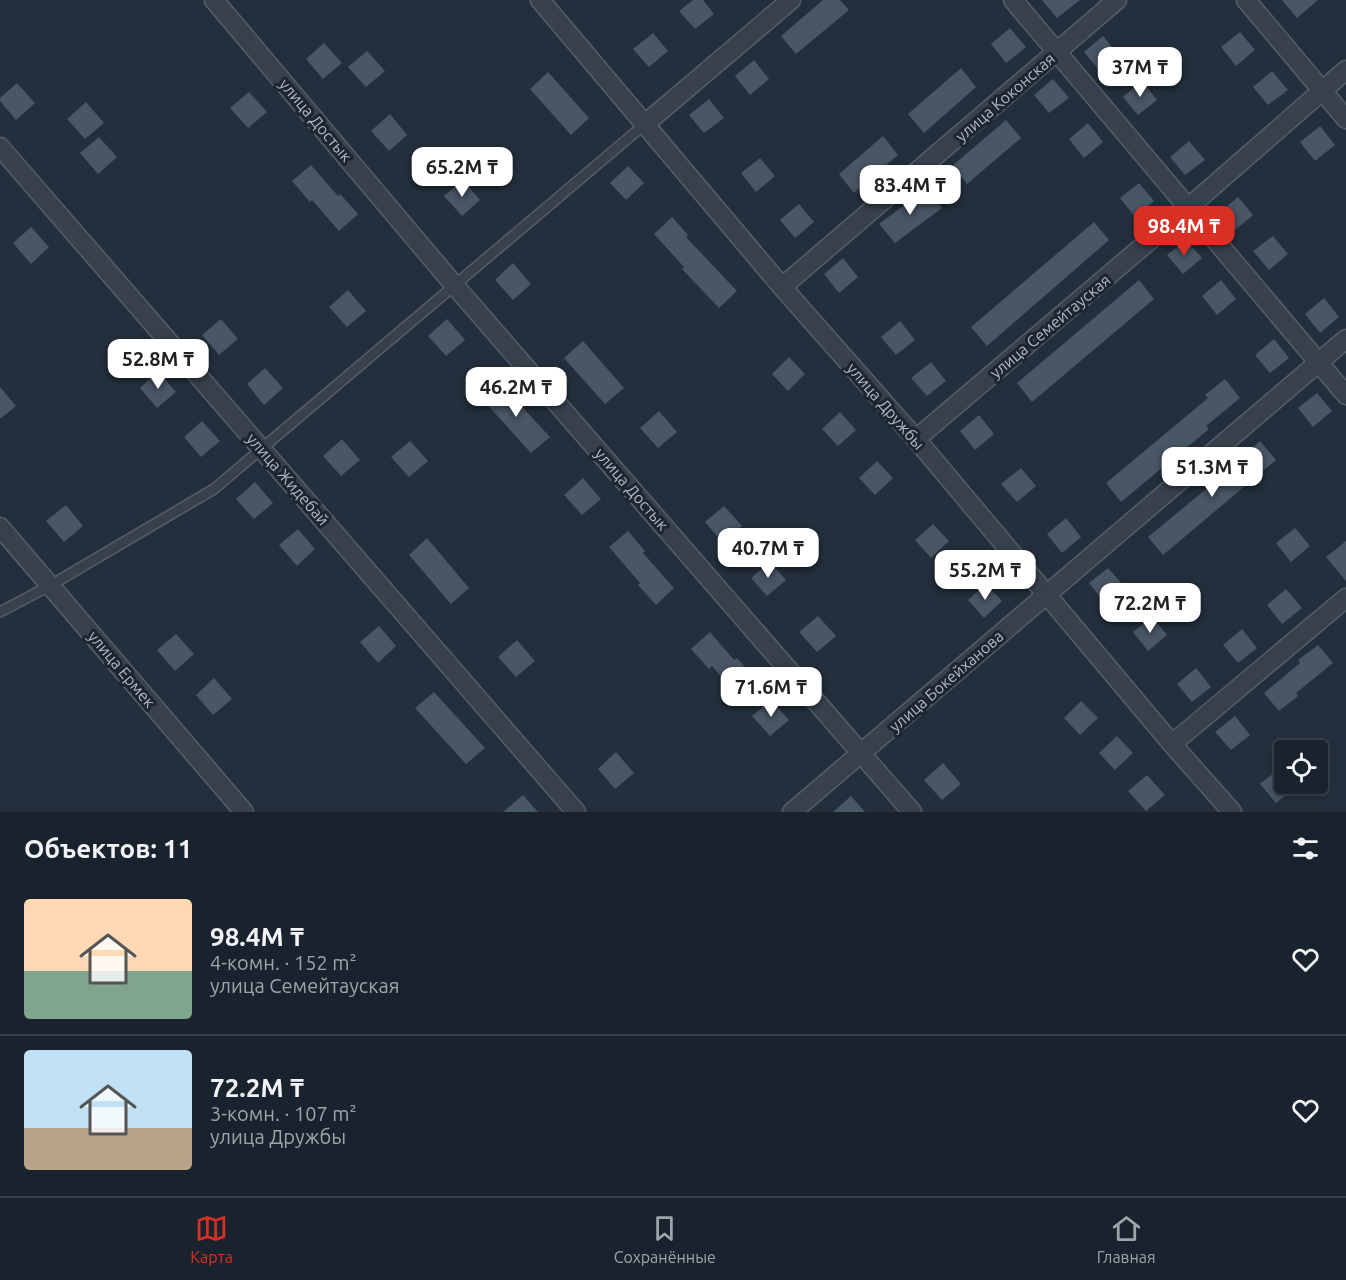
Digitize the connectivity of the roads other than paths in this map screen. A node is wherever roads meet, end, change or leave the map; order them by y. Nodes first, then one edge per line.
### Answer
1 (214, 0) edge
2 (540, 0) edge
3 (791, 0) edge
4 (1013, 0) edge
5 (1117, 0) edge
6 (1246, 0) edge
7 (1056, 52) junction
8 (1346, 70) edge
9 (1322, 90) junction
10 (1346, 119) edge
11 (645, 124) junction
12 (0, 147) edge
13 (1189, 207) junction
14 (455, 286) junction
15 (782, 287) junction
16 (1346, 339) edge
17 (1318, 363) junction
18 (1346, 395) edge
19 (916, 439) junction
20 (262, 450) junction
21 (0, 527) edge
22 (51, 585) junction
23 (1046, 594) junction
24 (1346, 598) edge
25 (0, 612) edge
26 (1172, 744) junction
27 (862, 753) junction
28 (244, 812) edge
29 (576, 812) edge
30 (792, 812) edge
31 (912, 812) edge
32 (1232, 812) edge

1 - 14 street, улица Достык
2 - 11 street, улица Дружбы
3 - 11 street
4 - 7 street
5 - 7 street, улица Коконская
6 - 9 street
7 - 13 street
7 - 15 street, улица Коконская
8 - 9 street, улица Семейтауская
9 - 10 street
9 - 13 street, улица Семейтауская
11 - 14 lane
11 - 15 street, улица Дружбы
12 - 20 street, улица Жидебай
13 - 17 street
13 - 19 street, улица Семейтауская
14 - 20 lane
14 - 27 street, улица Достык
15 - 19 street, улица Дружбы
16 - 17 street, улица Бокейханова
17 - 18 street
17 - 23 street, улица Бокейханова
19 - 23 street, улица Дружбы
20 - 22 lane
20 - 29 street, улица Жидебай
21 - 22 street, улица Ермек
22 - 25 lane
22 - 28 street, улица Ермек
23 - 26 street, улица Дружбы
23 - 27 street, улица Бокейханова
24 - 26 street
26 - 32 street, улица Дружбы
27 - 30 street, улица Бокейханова
27 - 31 street, улица Достык

